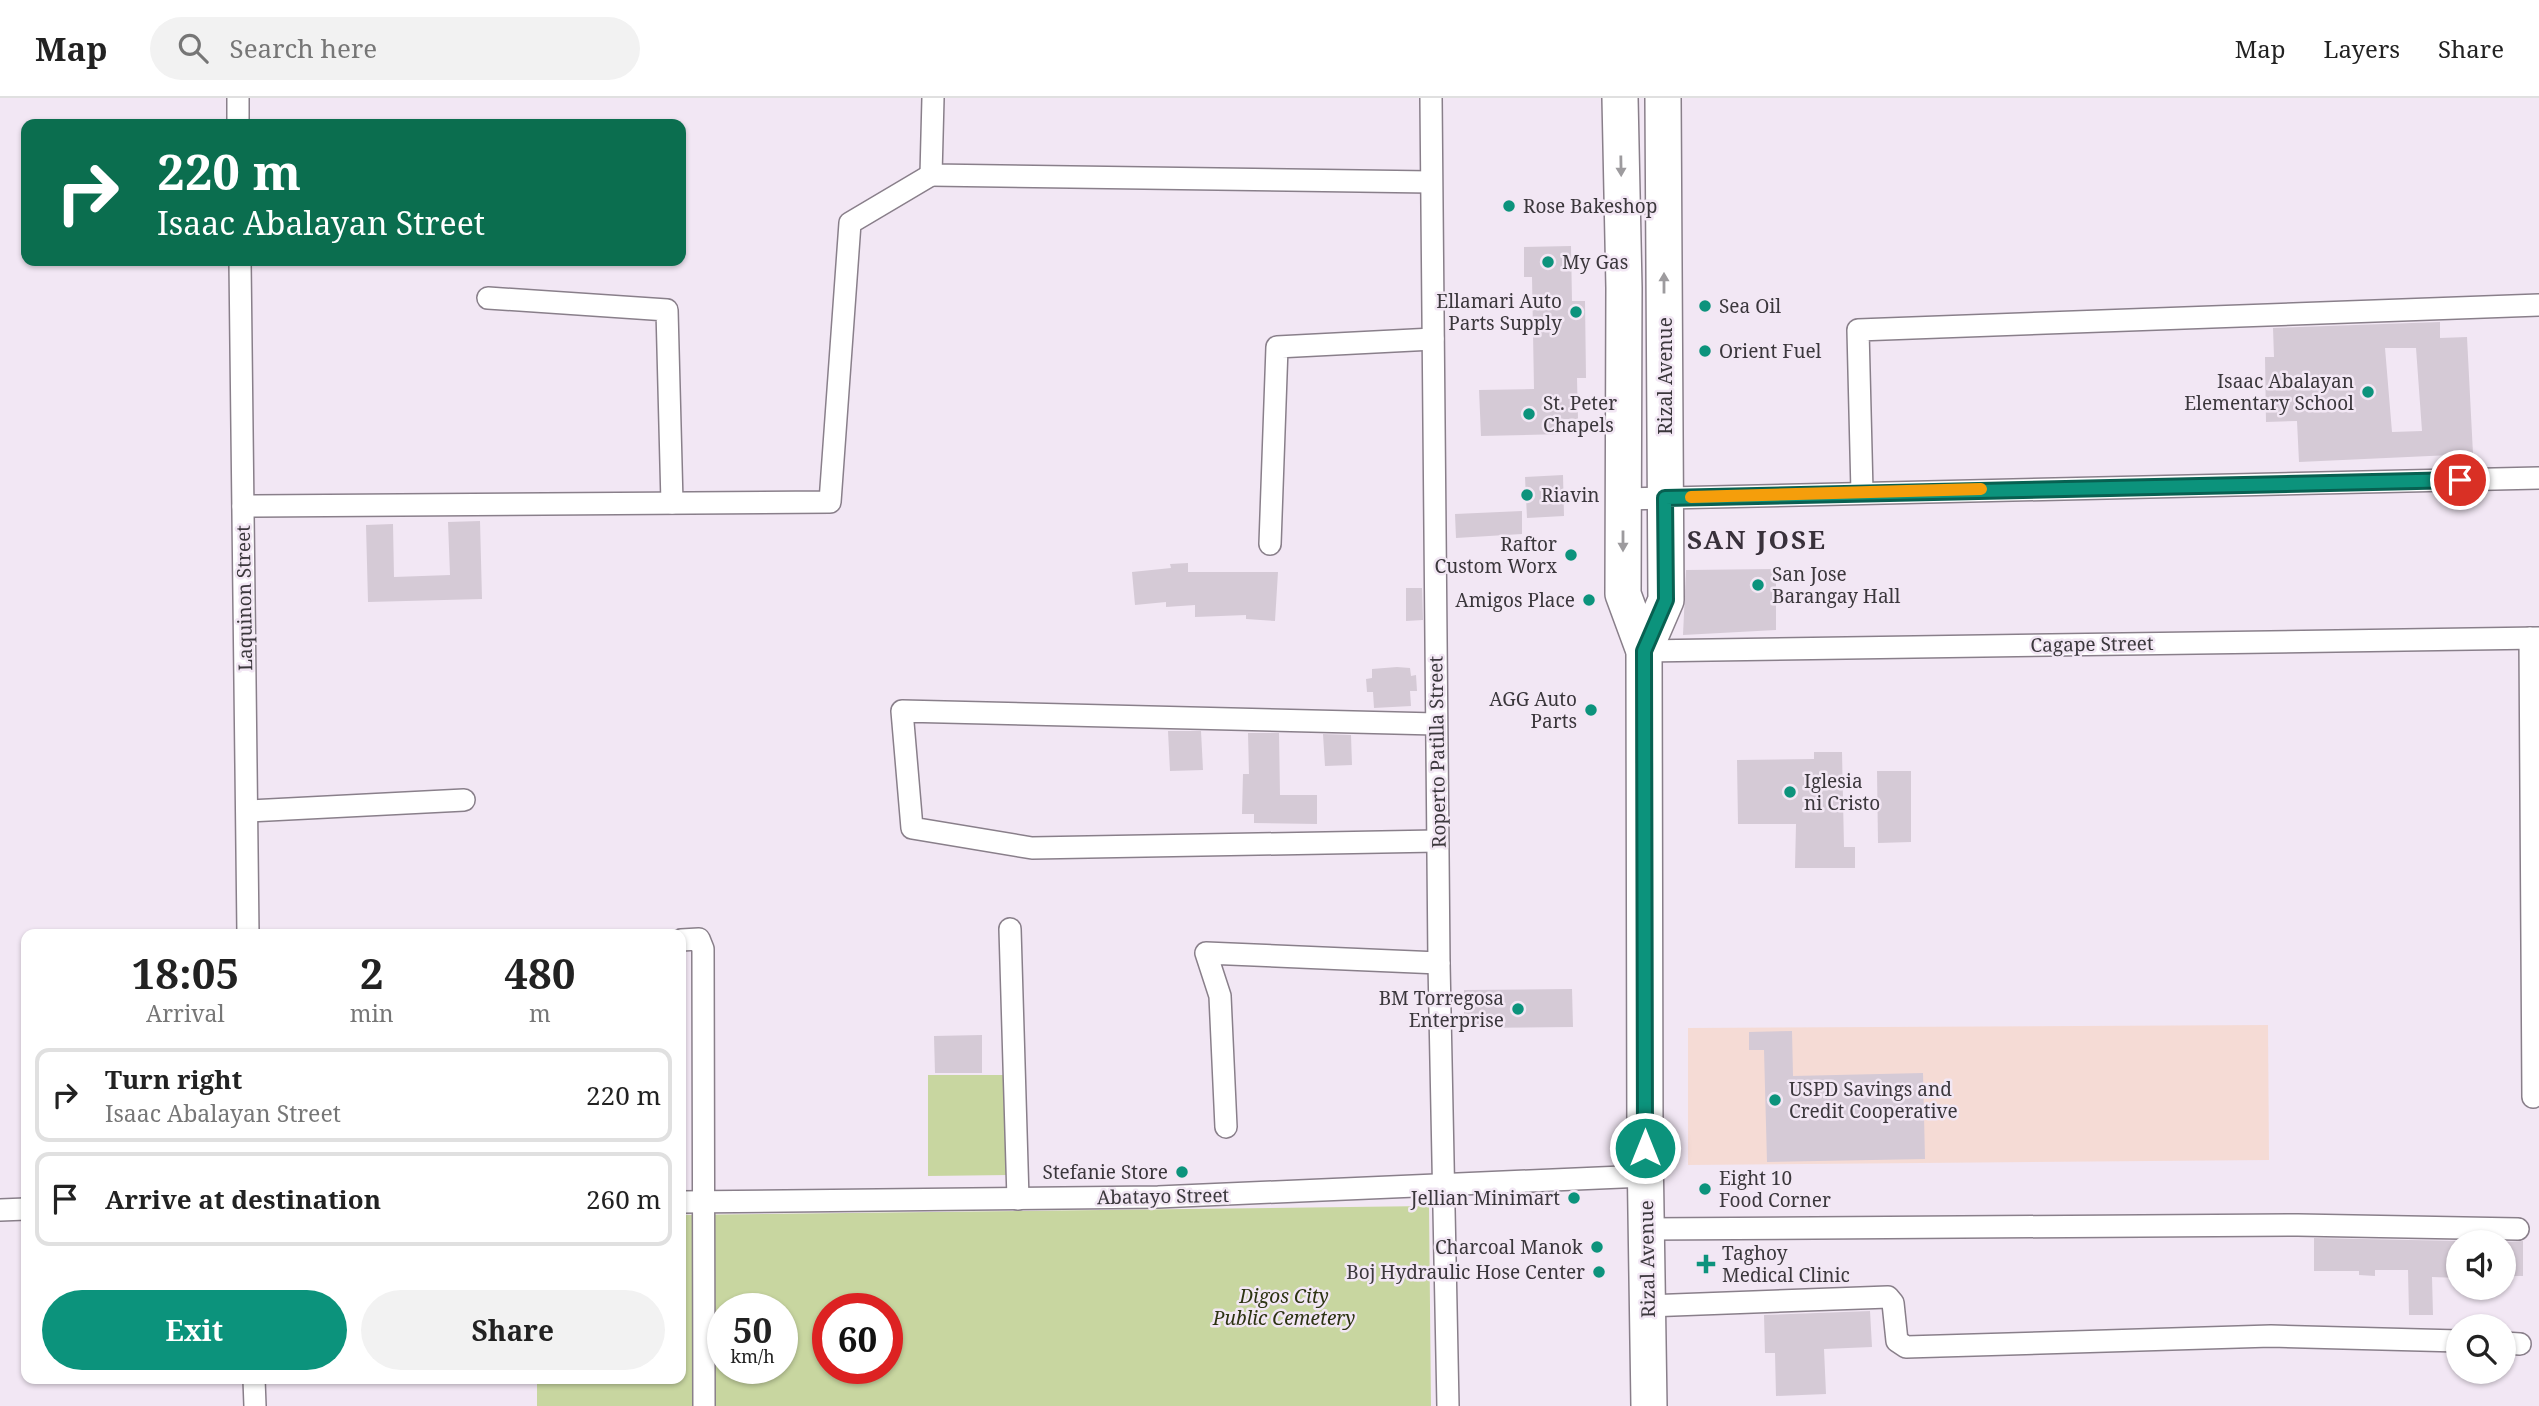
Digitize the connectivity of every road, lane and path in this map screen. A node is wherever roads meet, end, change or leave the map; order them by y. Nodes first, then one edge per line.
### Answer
1 (238, 98) edge
2 (933, 98) edge
3 (1431, 98) edge
4 (1620, 98) edge
5 (1663, 98) edge
6 (238, 119) edge
7 (931, 175) junction
8 (1431, 182) junction
9 (240, 266) edge
10 (488, 298) dead end
11 (2539, 305) edge
12 (1433, 339) junction
13 (2539, 478) edge
14 (1862, 492) junction
15 (1665, 498) junction
16 (1623, 499) junction
17 (672, 503) junction
18 (243, 506) junction
19 (1270, 544) dead end
20 (2534, 638) edge
21 (1644, 651) junction
22 (1436, 724) junction
23 (464, 800) dead end
24 (247, 811) junction
25 (1437, 841) junction
26 (248, 929) edge
27 (1010, 929) dead end
28 (686, 940) edge
29 (1439, 963) junction
30 (2533, 1097) dead end
31 (1226, 1127) dead end
32 (1645, 1175) junction
33 (1444, 1185) junction
34 (1018, 1199) junction
35 (686, 1202) edge
36 (703, 1202) junction
37 (21, 1209) edge
38 (0, 1210) edge
39 (1646, 1229) junction
40 (2518, 1229) dead end
41 (1647, 1306) junction
42 (2446, 1340) edge
43 (254, 1384) edge
44 (255, 1406) edge
45 (704, 1406) edge
46 (1448, 1406) edge
47 (1649, 1406) edge

1 - 6 street
2 - 7 street
3 - 8 street, Roperto Patilla Street
4 -> 16 main road, Rizal Avenue
15 -> 5 main road, Rizal Avenue
7 - 8 street
7 - 17 street
8 - 12 street, Roperto Patilla Street
9 - 18 street, Laquinon Street
10 - 17 street
11 - 14 street
12 - 19 street
12 - 22 street, Roperto Patilla Street
13 - 14 street
14 - 15 street
15 - 16 street
15 - 21 main road, Rizal Avenue
16 -> 21 main road, Rizal Avenue
17 - 18 street
18 - 24 street, Laquinon Street
20 - 21 street, Cagape Street
20 - 30 street
21 - 32 main road, Rizal Avenue
22 - 25 street, Roperto Patilla Street
22 - 25 street
23 - 24 street
24 - 26 street, Laquinon Street
25 - 29 street, Roperto Patilla Street
27 - 34 street
28 - 36 street
29 - 31 street
29 - 33 street, Roperto Patilla Street
32 - 33 street, Abatayo Street
32 - 39 main road, Rizal Avenue
33 - 34 street, Abatayo Street
33 - 46 street, Roperto Patilla Street
34 - 36 street, Abatayo Street
35 - 36 street, Abatayo Street
36 - 45 street
37 - 38 street
39 - 40 street
39 - 41 main road, Rizal Avenue
41 - 42 street
41 - 47 main road, Rizal Avenue
43 - 44 street

